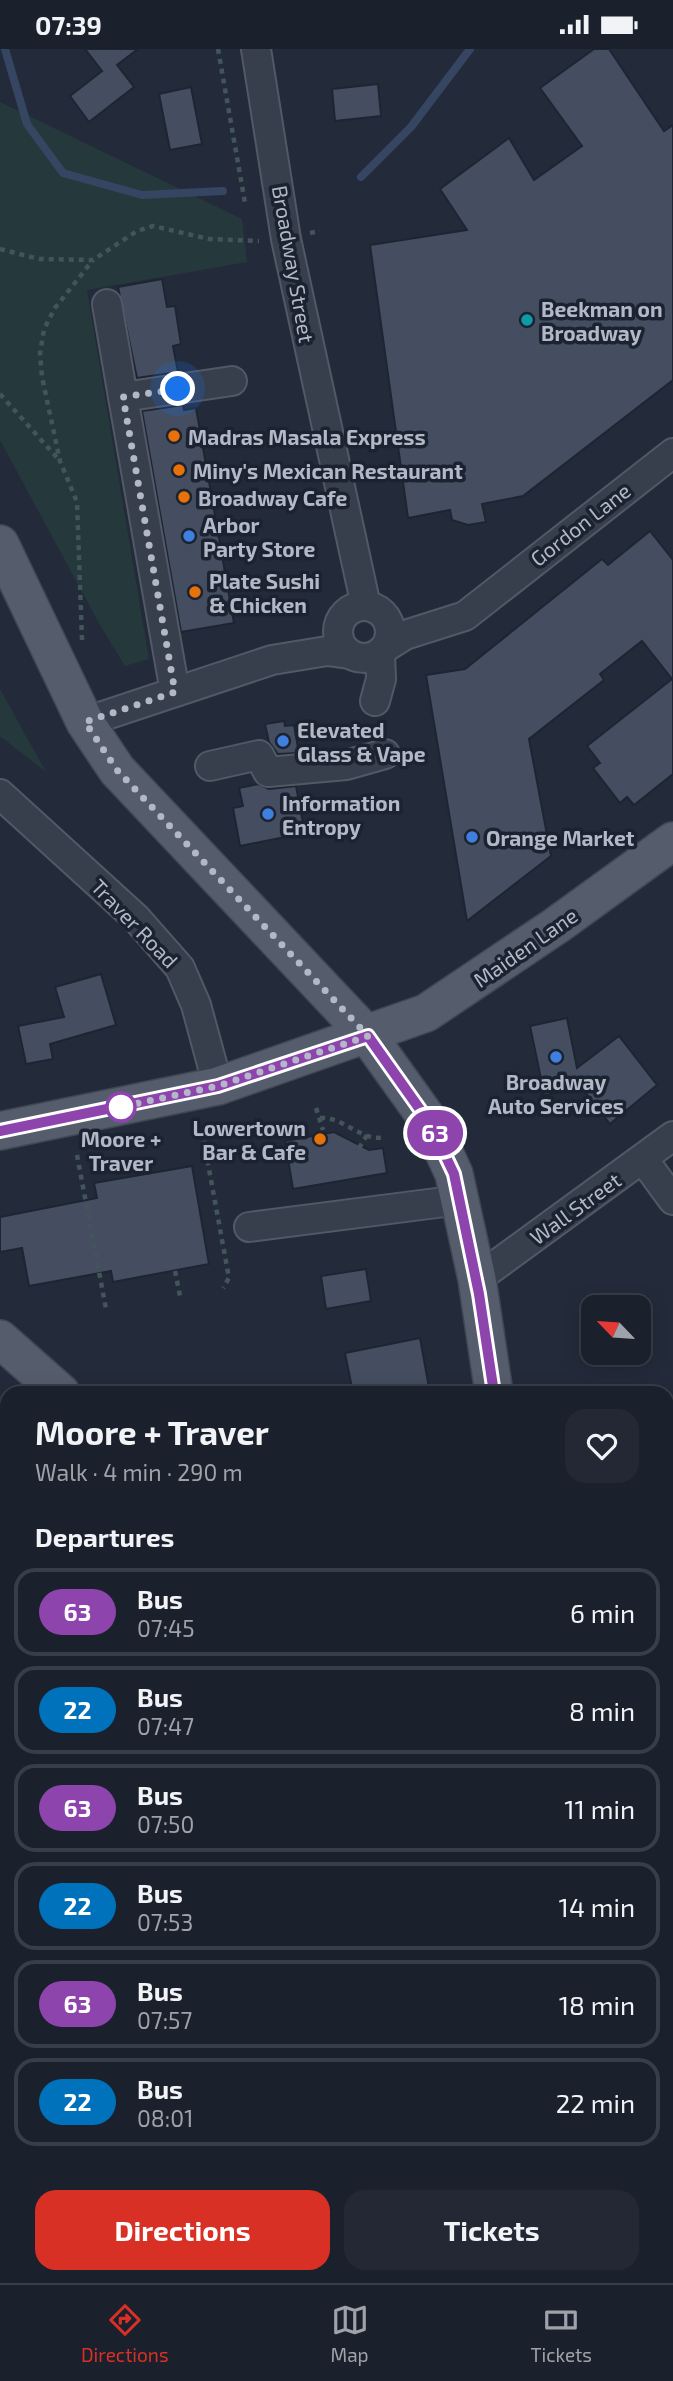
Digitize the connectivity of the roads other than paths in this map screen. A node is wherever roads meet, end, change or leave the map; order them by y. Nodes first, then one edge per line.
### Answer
1 (256, 49) edge
2 (107, 304) dead end
3 (232, 381) dead end
4 (123, 397) junction
5 (673, 453) edge
6 (0, 544) edge
7 (487, 597) junction
8 (359, 614) junction
9 (368, 653) junction
10 (272, 660) junction
11 (175, 692) junction
12 (85, 722) junction
13 (385, 754) dead end
14 (210, 766) dead end
15 (0, 794) edge
16 (673, 841) edge
17 (368, 1036) junction
18 (218, 1086) junction
19 (0, 1131) edge
20 (673, 1136) edge
21 (643, 1159) junction
22 (460, 1200) junction
23 (673, 1200) edge
24 (249, 1227) dead end
25 (477, 1279) junction
26 (0, 1339) edge
27 (53, 1386) edge
28 (493, 1386) edge

1 - 8 street, Broadway Street
2 - 4 street
3 - 4 street
4 - 11 street
5 - 7 street, Gordon Lane
6 - 12 main road
7 - 8 street, Gordon Lane
7 - 9 street, Gordon Lane
8 - 9 street
8 - 9 street
8 - 10 street
9 - 10 street
10 - 11 street
11 - 12 street
12 - 17 main road
13 - 14 street
15 - 18 street, Traver Road
16 - 17 main road, Maiden Lane
17 - 18 main road, Maiden Lane
17 - 22 main road
18 - 19 main road, Maiden Lane
20 - 21 street, Wall Street
21 - 23 street
21 - 25 street, Wall Street
22 - 24 street
22 - 25 main road
25 - 28 main road
26 - 27 main road

